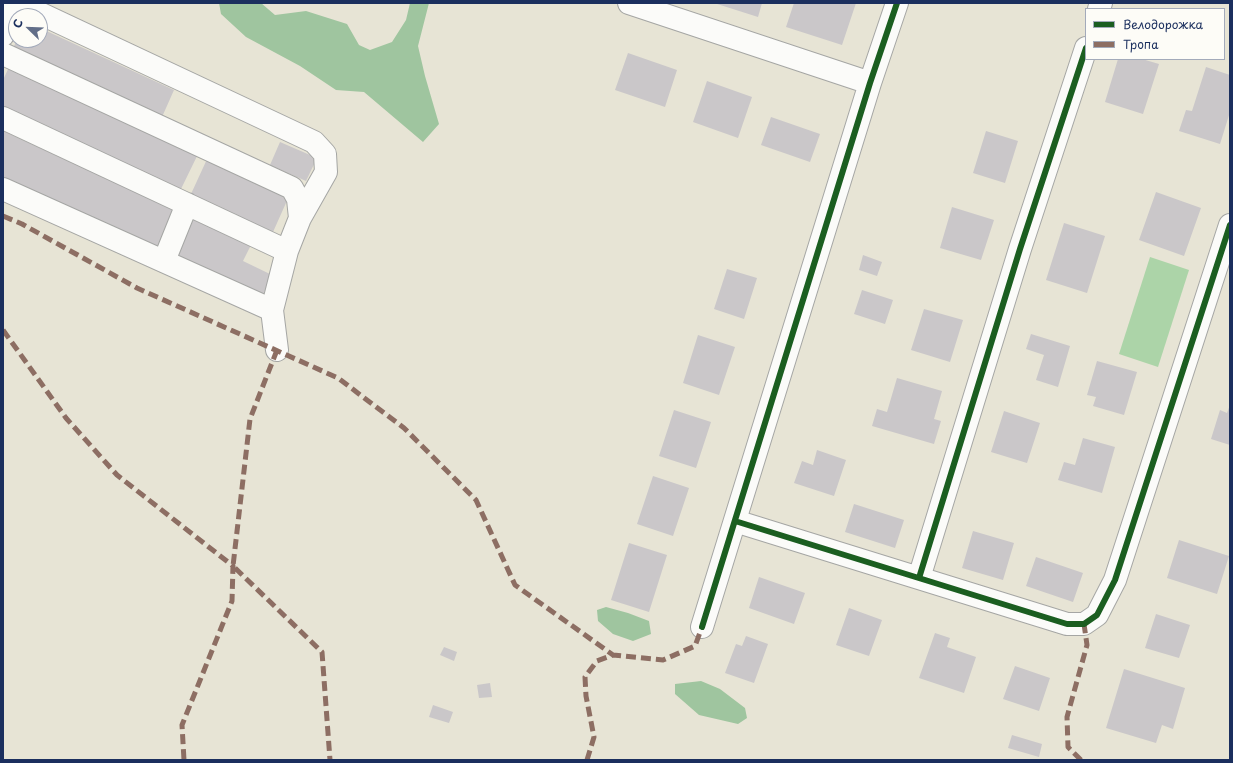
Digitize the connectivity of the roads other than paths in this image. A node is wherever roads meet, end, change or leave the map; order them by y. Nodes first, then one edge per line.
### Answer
1 (17, 3) edge
2 (629, 3) edge
3 (897, 3) edge
4 (3, 34) edge
5 (1085, 51) edge
6 (3, 54) edge
7 (870, 84) junction
8 (3, 118) edge
9 (3, 189) edge
10 (188, 204) junction
11 (300, 218) junction
12 (1230, 225) edge
13 (286, 251) junction
14 (164, 261) junction
15 (272, 310) junction
16 (277, 350) dead end
17 (735, 521) junction
18 (919, 578) junction
19 (702, 627) dead end

1 - 4 street
1 - 11 street
2 - 7 street
3 - 7 street
5 - 18 street
6 - 11 street
7 - 17 street
8 - 10 street
9 - 14 street
10 - 13 street
10 - 14 street
11 - 13 street
12 - 18 street
13 - 15 street
14 - 15 street
15 - 16 street
17 - 18 street
17 - 19 street

